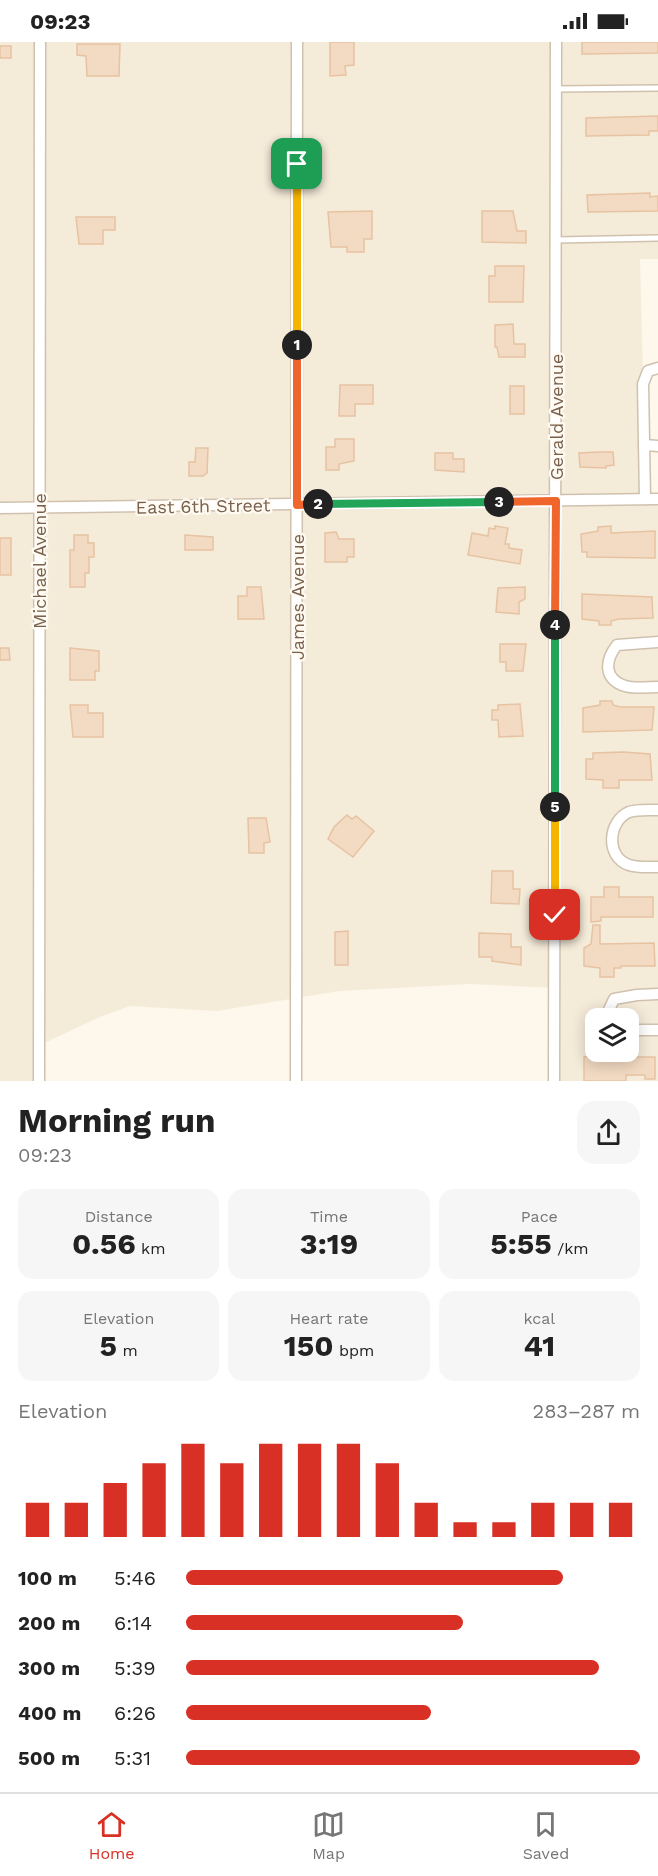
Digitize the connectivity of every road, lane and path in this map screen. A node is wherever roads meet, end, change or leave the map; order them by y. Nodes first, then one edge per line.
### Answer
1 (40, 42) edge
2 (297, 42) edge
3 (556, 42) edge
4 (658, 88) edge
5 (555, 89) junction
6 (658, 238) edge
7 (556, 240) junction
8 (658, 368) edge
9 (644, 444) junction
10 (658, 446) edge
11 (658, 499) edge
12 (645, 500) junction
13 (556, 501) junction
14 (297, 505) junction
15 (39, 507) junction
16 (0, 508) edge
17 (658, 642) edge
18 (658, 687) edge
19 (658, 810) edge
20 (658, 867) edge
21 (658, 994) edge
22 (610, 1008) edge
23 (639, 1030) edge
24 (658, 1030) edge
25 (39, 1081) edge
26 (296, 1081) edge
27 (554, 1081) edge

1 - 15 street, Michael Avenue
2 - 14 street, James Avenue
3 - 5 street, Gerald Avenue
4 - 5 lane
5 - 7 street, Gerald Avenue
6 - 7 lane
7 - 13 street, Gerald Avenue
8 - 9 street
9 - 10 street
9 - 12 street
11 - 12 street, East 6th Street
12 - 13 street, East 6th Street
13 - 14 street, East 6th Street
13 - 27 street, Gerald Avenue
14 - 15 street, East 6th Street
14 - 26 street, James Avenue
15 - 16 street, East 6th Street
15 - 25 street, Michael Avenue
17 - 18 street
19 - 20 street
21 - 22 street
23 - 24 street

